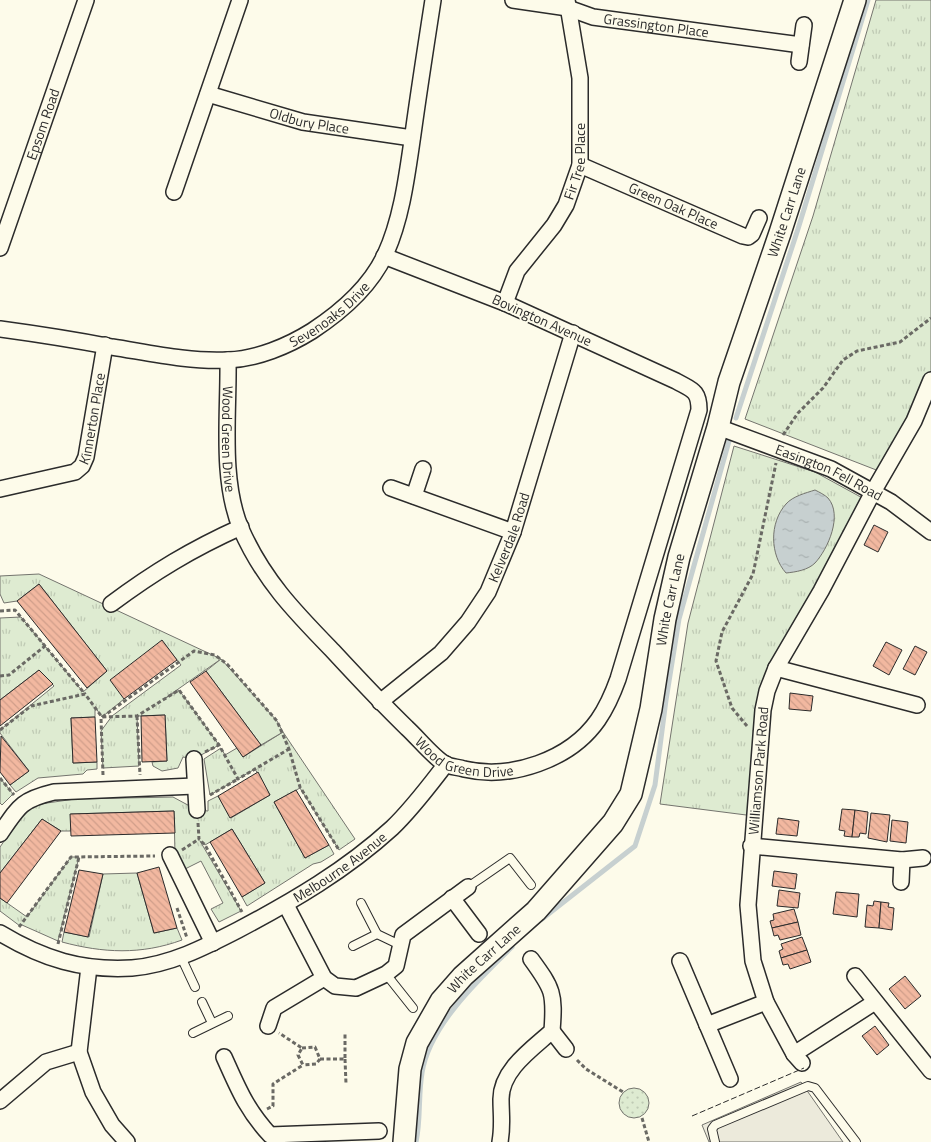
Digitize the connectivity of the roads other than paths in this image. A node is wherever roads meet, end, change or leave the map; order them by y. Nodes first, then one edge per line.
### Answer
1 (86, 0) edge
2 (240, 0) edge
3 (433, 0) edge
4 (513, 0) edge
5 (855, 0) edge
6 (567, 4) edge
7 (804, 25) dead end
8 (801, 45) junction
9 (799, 62) dead end
10 (208, 94) junction
11 (412, 138) junction
12 (580, 165) junction
13 (174, 192) dead end
14 (759, 218) dead end
15 (0, 248) edge
16 (384, 256) junction
17 (505, 303) junction
18 (0, 329) edge
19 (573, 333) junction
20 (105, 345) junction
21 (228, 360) junction
22 (931, 380) edge
23 (696, 392) joint
24 (718, 427) junction
25 (423, 469) dead end
26 (391, 488) dead end
27 (0, 489) edge
28 (873, 492) junction
29 (414, 496) junction
30 (241, 527) junction
31 (513, 532) junction
32 (931, 532) edge
33 (111, 604) dead end
34 (776, 668) junction
35 (380, 702) junction
36 (917, 705) dead end
37 (194, 758) road end
38 (446, 764) junction
39 (195, 786) junction
40 (197, 806) road end
41 (5, 815) edge
42 (0, 834) edge
43 (751, 846) junction
44 (170, 855) road end
45 (923, 858) dead end
46 (902, 860) junction
47 (901, 882) dead end
48 (530, 885) dead end
49 (468, 887) joint
50 (452, 898) junction
51 (361, 903) dead end
52 (286, 905) junction
53 (377, 934) junction
54 (479, 934) dead end
55 (5, 936) edge
56 (213, 942) junction
57 (400, 944) junction
58 (353, 946) dead end
59 (180, 957) junction
60 (531, 959) dead end
61 (680, 961) dead end
62 (89, 967) junction
63 (386, 974) junction
64 (855, 976) dead end
65 (324, 978) junction
66 (195, 987) dead end
67 (202, 1002) dead end
68 (766, 1002) junction
69 (875, 1002) junction
70 (413, 1008) dead end
71 (228, 1016) dead end
72 (212, 1023) junction
73 (707, 1025) junction
74 (268, 1026) road end
75 (552, 1031) junction
76 (192, 1033) dead end
77 (566, 1049) road end
78 (79, 1052) junction
79 (224, 1057) dead end
80 (931, 1071) edge
81 (730, 1079) dead end
82 (0, 1101) edge
83 (379, 1131) dead end
84 (351, 1137) edge
85 (269, 1138) edge
86 (127, 1142) edge
87 (404, 1142) edge
88 (500, 1142) edge
89 (715, 1142) edge
90 (856, 1142) edge

1 - 15 street, Epsom Road
2 - 10 street
3 - 11 street, Sevenoaks Drive
4 - 6 street, Grassington Place
5 - 24 street, White Carr Lane
6 - 8 street, Grassington Place
6 - 12 street, Fir Tree Place
7 - 8 street
8 - 9 street
10 - 11 street, Oldbury Place
10 - 13 street
11 - 16 street, Sevenoaks Drive
12 - 14 street, Green Oak Place
12 - 17 street, Fir Tree Place
16 - 17 street, Bovington Avenue
16 - 21 street, Sevenoaks Drive
17 - 19 street, Bovington Avenue
18 - 20 street, Sevenoaks Drive
19 - 23 street, Bovington Avenue
19 - 31 street, Kelverdale Road
20 - 21 street, Sevenoaks Drive
20 - 27 street, Kinnerton Place
21 - 30 street, Wood Green Drive
22 - 28 street, Williamson Park Road
23 - 38 street, Wood Green Drive
24 - 28 street, Easington Fell Road
24 - 87 street, White Carr Lane
25 - 29 street
26 - 29 street
28 - 32 street, Easington Fell Road
28 - 34 street, Williamson Park Road
29 - 31 street
30 - 33 street
30 - 35 street, Wood Green Drive
31 - 35 street, Kelverdale Road
34 - 36 street
34 - 43 street, Williamson Park Road
35 - 38 street, Wood Green Drive
37 - 39 street
38 - 52 street, Melbourne Avenue
39 - 40 street
39 - 41 street
41 - 42 street
43 - 46 street
43 - 68 street, Williamson Park Road
44 - 56 street
45 - 46 street
46 - 47 street
48 - 49 lane
49 - 50 street
50 - 54 street
50 - 57 street
51 - 53 lane
52 - 56 street, Melbourne Avenue
52 - 65 street
53 - 57 lane
53 - 58 lane
55 - 62 street, Melbourne Avenue
56 - 59 street, Melbourne Avenue
57 - 63 street
59 - 62 street, Melbourne Avenue
59 - 66 lane
60 - 75 street
61 - 73 street
62 - 78 street
63 - 65 street
63 - 70 lane
64 - 69 street
65 - 74 street
67 - 72 lane
68 - 69 street, Williamson Park Road
68 - 73 street
69 - 80 street
71 - 72 lane
72 - 76 lane
73 - 81 street
75 - 77 street
75 - 88 street
78 - 82 street
78 - 86 street
79 - 85 street
83 - 84 street
84 - 85 street
89 - 90 lane

